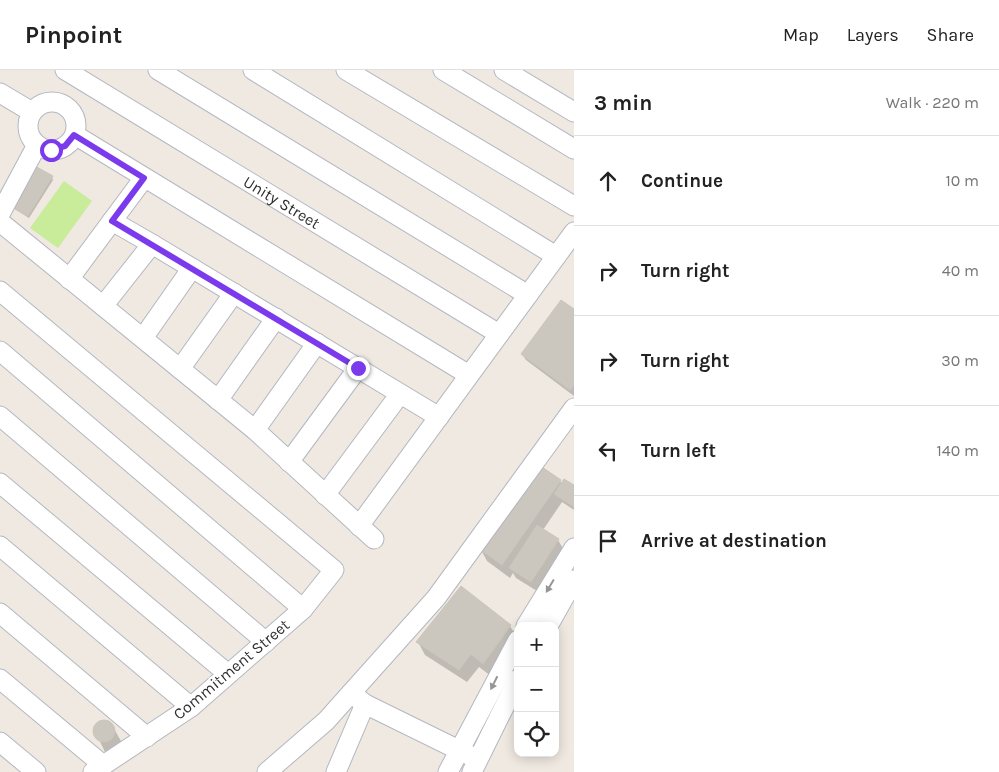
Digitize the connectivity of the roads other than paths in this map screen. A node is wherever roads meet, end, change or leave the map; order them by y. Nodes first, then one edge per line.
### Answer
1 (158, 70) edge
2 (253, 70) edge
3 (346, 70) edge
4 (444, 70) edge
5 (504, 70) edge
6 (77, 73) edge
7 (2, 100) edge
8 (64, 105) junction
9 (32, 112) junction
10 (574, 112) edge
11 (74, 135) junction
12 (37, 145) junction
13 (574, 149) edge
14 (144, 178) junction
15 (574, 206) edge
16 (0, 214) edge
17 (112, 221) junction
18 (0, 222) edge
19 (574, 232) edge
20 (152, 244) junction
21 (556, 256) junction
22 (192, 268) junction
23 (69, 279) junction
24 (0, 291) edge
25 (234, 293) junction
26 (528, 295) junction
27 (103, 306) junction
28 (276, 318) junction
29 (499, 334) junction
30 (143, 338) junction
31 (317, 343) junction
32 (0, 351) edge
33 (358, 368) junction
34 (180, 369) junction
35 (469, 376) junction
36 (400, 394) junction
37 (218, 400) junction
38 (574, 408) edge
39 (0, 416) edge
40 (439, 417) junction
41 (255, 430) junction
42 (289, 462) junction
43 (0, 483) edge
44 (325, 495) junction
45 (359, 526) junction
46 (374, 539) dead end
47 (0, 546) edge
48 (574, 548) edge
49 (574, 580) edge
50 (303, 608) junction
51 (0, 613) edge
52 (528, 622) edge
53 (550, 622) edge
54 (266, 642) junction
55 (514, 648) edge
56 (228, 674) junction
57 (0, 679) edge
58 (514, 687) edge
59 (358, 699) junction
60 (192, 707) junction
61 (147, 737) junction
62 (0, 742) edge
63 (459, 751) junction
64 (474, 766) edge
65 (98, 768) edge
66 (36, 772) edge
67 (267, 772) edge
68 (336, 772) edge
69 (448, 772) edge

1 - 26 street
2 - 21 street
3 - 15 street
4 - 13 street
5 - 10 street
6 - 8 street
6 - 29 street, Unity Street
7 - 9 street
8 - 9 street
8 - 11 street
9 - 12 street
11 - 12 street
11 - 14 street
12 - 16 street
14 - 17 street
14 - 35 street
17 - 20 street
17 - 23 street
18 - 23 street
19 - 21 street
20 - 22 street
20 - 27 street
21 - 26 street
22 - 25 street
22 - 30 street
23 - 27 street
24 - 50 street, Commitment Street
25 - 28 street
25 - 34 street
26 - 29 street
27 - 30 street
28 - 31 street
28 - 37 street
29 - 35 street
30 - 34 street
31 - 33 street
31 - 41 street
32 - 50 street
33 - 36 street
33 - 42 street
34 - 37 street
35 - 40 street
36 - 40 street
36 - 44 street
37 - 41 street
38 - 59 street
39 - 54 street
40 - 45 street
41 - 42 street
42 - 44 street
43 - 56 street
44 - 45 street
45 - 46 street
47 - 60 street
48 -> 52 street
49 - 53 street
50 - 54 street, Commitment Street
51 - 61 street
54 - 56 street, Commitment Street
55 -> 63 street
56 - 60 street, Commitment Street
57 - 65 street
58 - 64 street
59 - 63 street
59 - 67 street
59 - 68 street
60 - 61 street, Commitment Street
61 - 65 street, Commitment Street
62 - 66 street
63 - 64 street
63 - 69 street

